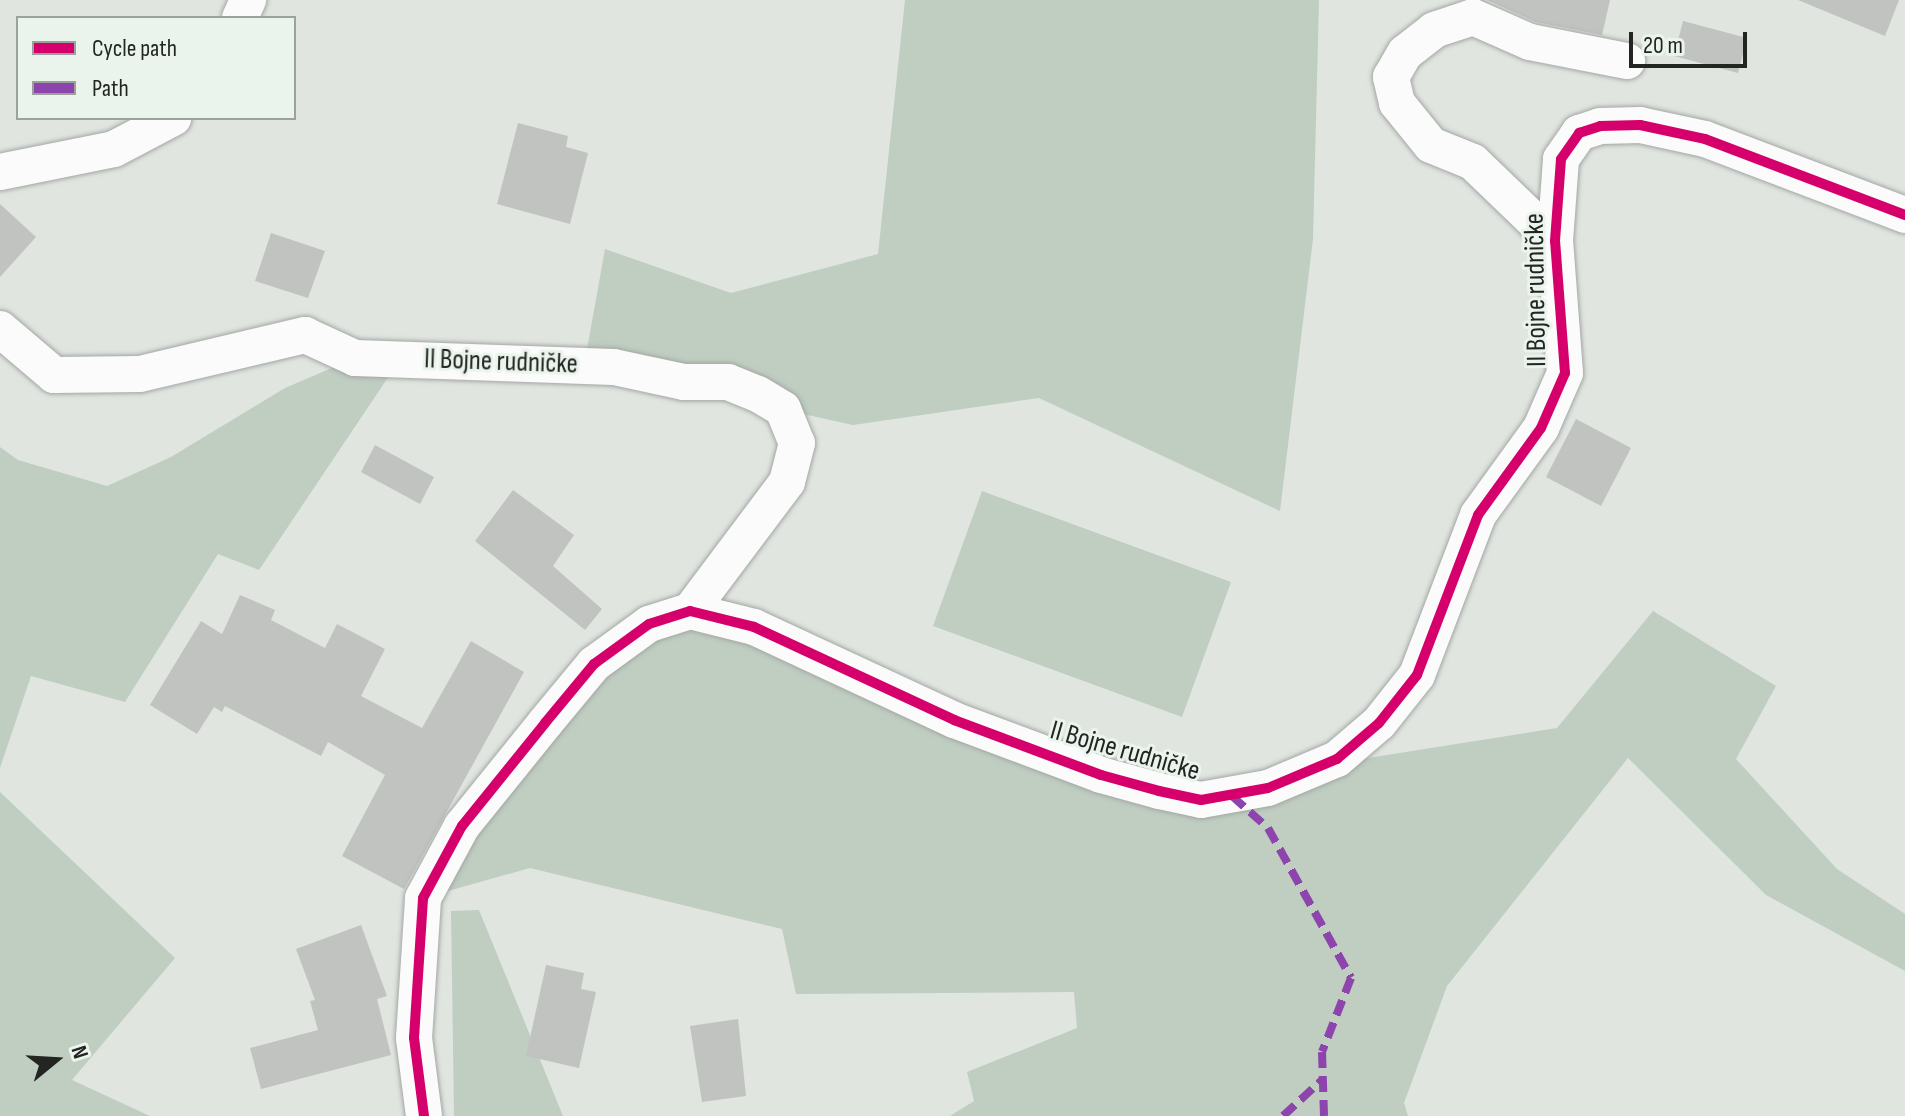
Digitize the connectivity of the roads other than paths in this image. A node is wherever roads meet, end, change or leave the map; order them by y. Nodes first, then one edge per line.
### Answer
1 (1627, 61) dead end
2 (169, 120) edge
3 (0, 172) edge
4 (1905, 215) edge
5 (1555, 241) junction
6 (0, 329) edge
7 (690, 611) junction
8 (424, 1116) edge

1 - 5 street, II Bojne rudničke
2 - 3 street
4 - 5 street, II Bojne rudničke
5 - 7 street, II Bojne rudničke
6 - 7 street, II Bojne rudničke
7 - 8 street

